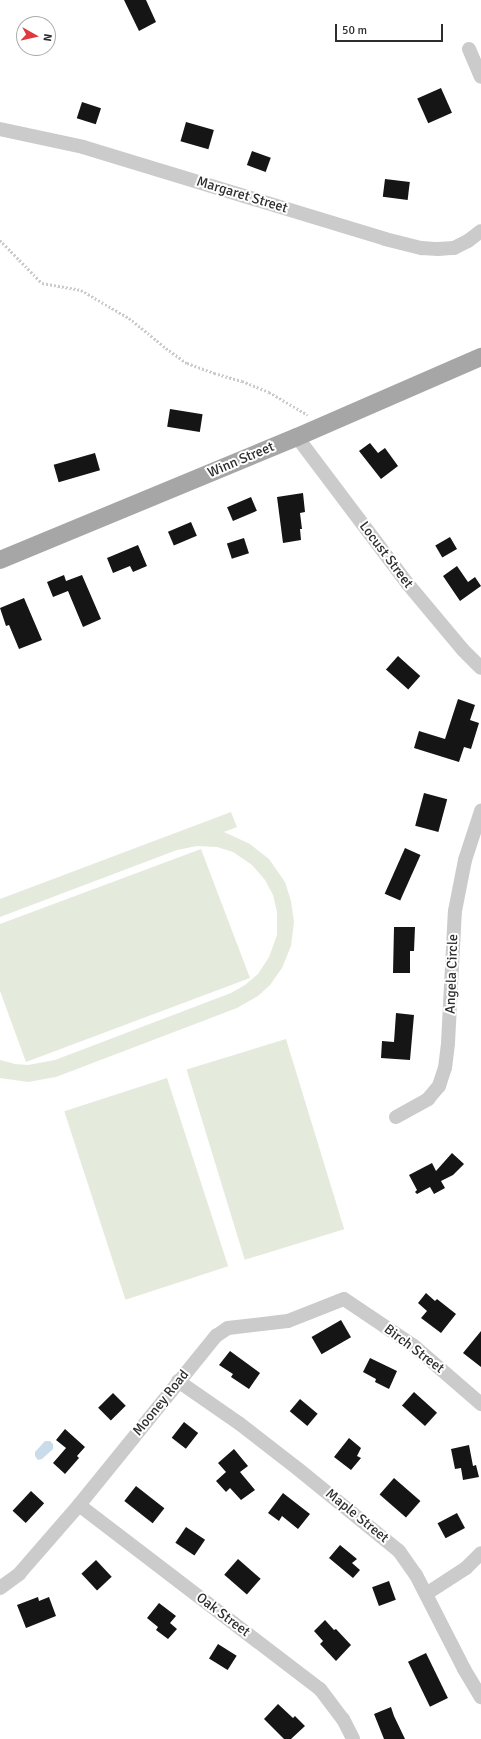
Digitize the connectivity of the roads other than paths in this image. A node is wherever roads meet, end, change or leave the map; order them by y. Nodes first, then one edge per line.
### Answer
1 (469, 49) dead end
2 (481, 77) edge
3 (0, 130) edge
4 (481, 231) edge
5 (481, 357) edge
6 (297, 437) junction
7 (0, 560) edge
8 (481, 668) edge
9 (481, 811) edge
10 (396, 1117) dead end
11 (344, 1299) joint
12 (178, 1381) junction
13 (481, 1404) edge
14 (79, 1506) junction
15 (481, 1553) edge
16 (0, 1588) edge
17 (426, 1594) junction
18 (481, 1697) edge
19 (353, 1739) edge

1 - 2 street
3 - 4 street, Margaret Street
5 - 6 main road, Winn Street
6 - 7 main road, Winn Street
6 - 8 street, Locust Street
9 - 10 street, Angela Circle
11 - 12 street, Mooney Road
11 - 13 street, Birch Street
12 - 14 street, Mooney Road
12 - 17 street, Maple Street
14 - 16 street, Mooney Road
14 - 19 street, Oak Street
15 - 17 street
17 - 18 street, Maple Street

